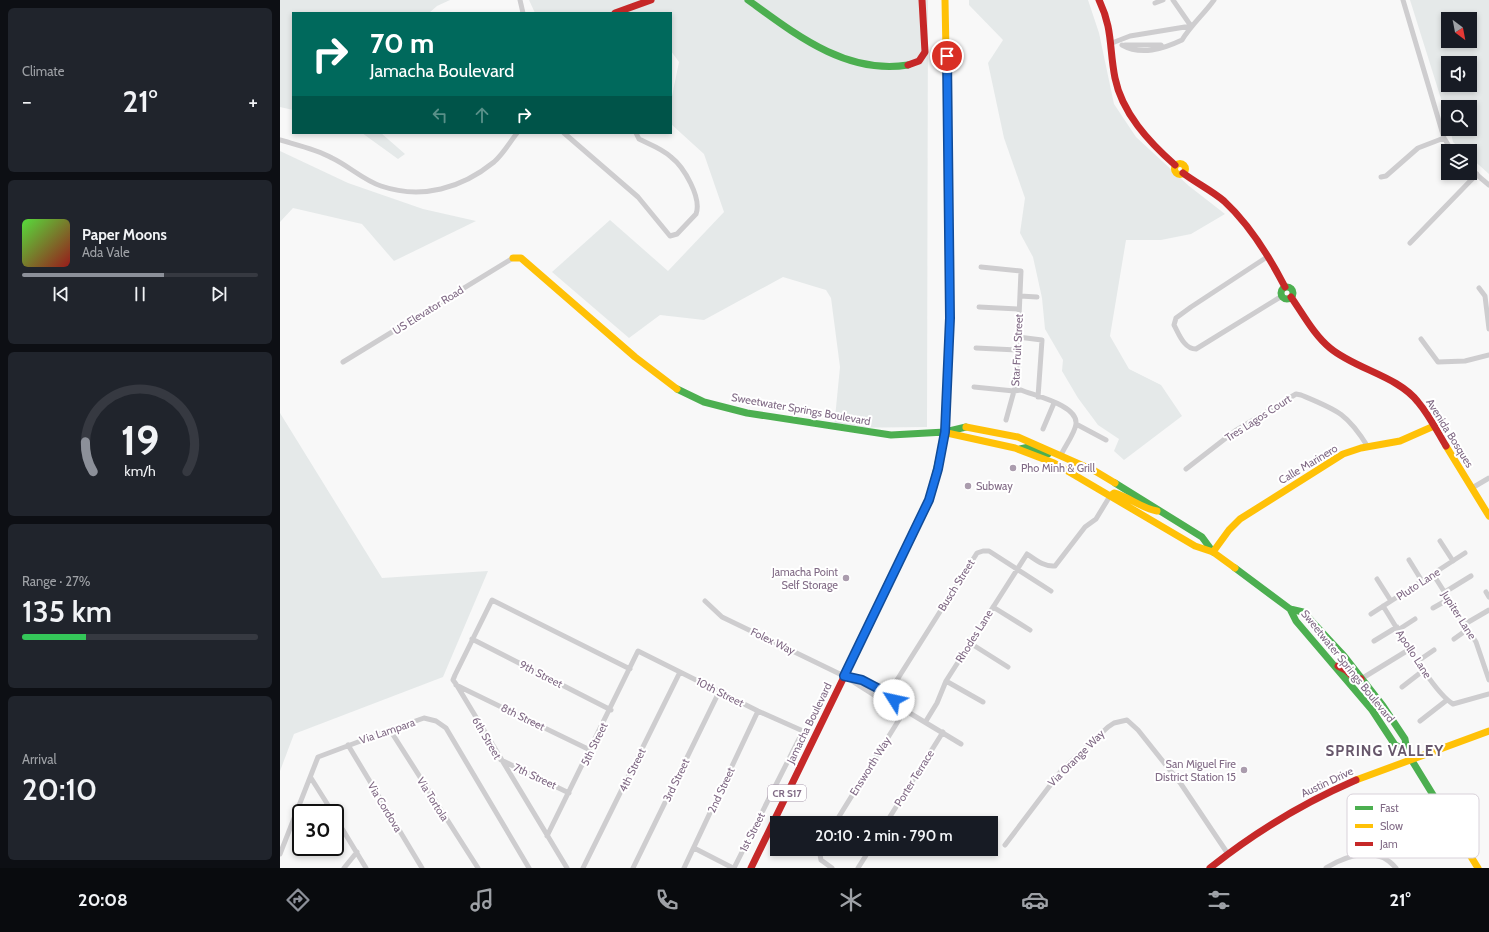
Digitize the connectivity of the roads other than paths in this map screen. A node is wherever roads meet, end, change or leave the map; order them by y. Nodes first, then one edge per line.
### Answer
1 (520, 0) edge
2 (651, 0) edge
3 (748, 0) edge
4 (922, 0) edge
5 (945, 0) edge
6 (1099, 0) edge
7 (1162, 0) edge
8 (1173, 0) edge
9 (1214, 0) edge
10 (1403, 0) edge
11 (1155, 3) dead end
12 (523, 12) edge
13 (618, 12) edge
14 (1190, 26) junction
15 (1112, 43) junction
16 (516, 134) edge
17 (565, 134) edge
18 (636, 134) edge
19 (1444, 138) junction
20 (280, 140) edge
21 (1448, 144) edge
22 (1477, 174) edge
23 (1381, 177) dead end
24 (1471, 180) edge
25 (1489, 185) edge
26 (1410, 243) dead end
27 (1267, 257) junction
28 (513, 258) joint
29 (981, 267) dead end
30 (1285, 287) junction
31 (1479, 288) dead end
32 (1020, 296) junction
33 (1282, 296) junction
34 (1037, 297) dead end
35 (1291, 297) junction
36 (979, 308) dead end
37 (1019, 309) junction
38 (1489, 329) edge
39 (1018, 337) junction
40 (1421, 339) dead end
41 (976, 348) dead end
42 (1017, 350) junction
43 (1489, 355) edge
44 (343, 362) dead end
45 (974, 387) dead end
46 (1014, 391) junction
47 (1038, 397) junction
48 (1054, 403) junction
49 (1006, 420) dead end
50 (1076, 424) junction
51 (1434, 426) junction
52 (1043, 429) dead end
53 (945, 432) junction
54 (1106, 440) dead end
55 (1368, 447) junction
56 (1020, 449) junction
57 (1061, 455) junction
58 (1186, 469) dead end
59 (1489, 478) edge
60 (1472, 488) junction
61 (1110, 496) junction
62 (1160, 511) junction
63 (1489, 516) edge
64 (1440, 540) dead end
65 (1212, 552) junction
66 (1466, 553) dead end
67 (1408, 560) dead end
68 (1453, 561) junction
69 (1017, 569) junction
70 (1433, 574) junction
71 (1471, 576) dead end
72 (1377, 579) dead end
73 (1422, 581) junction
74 (1051, 591) dead end
75 (1444, 592) junction
76 (1449, 599) junction
77 (1391, 601) junction
78 (705, 602) dead end
79 (1383, 606) junction
80 (993, 607) junction
81 (1433, 608) dead end
82 (1290, 609) junction
83 (1489, 610) edge
84 (1371, 614) dead end
85 (1415, 619) dead end
86 (1467, 627) junction
87 (1397, 628) junction
88 (1030, 630) dead end
89 (472, 639) junction
90 (1454, 639) dead end
91 (1374, 642) dead end
92 (970, 643) junction
93 (1410, 649) junction
94 (1434, 650) dead end
95 (638, 651) joint
96 (1418, 661) junction
97 (1336, 666) junction
98 (1008, 667) dead end
99 (630, 669) junction
100 (1424, 670) junction
101 (680, 672) junction
102 (844, 676) junction
103 (1361, 678) junction
104 (1489, 680) edge
105 (946, 681) junction
106 (456, 684) junction
107 (1402, 687) dead end
108 (881, 690) junction
109 (890, 691) junction
110 (719, 692) junction
111 (1489, 694) edge
112 (877, 697) junction
113 (1447, 700) junction
114 (893, 702) junction
115 (983, 702) dead end
116 (611, 710) junction
117 (905, 710) junction
118 (758, 712) junction
119 (926, 721) junction
120 (1420, 721) dead end
121 (390, 730) junction
122 (803, 731) joint
123 (1489, 731) edge
124 (942, 732) junction
125 (961, 744) dead end
126 (348, 745) junction
127 (590, 750) junction
128 (1407, 751) junction
129 (1411, 759) junction
130 (500, 760) junction
131 (311, 778) junction
132 (569, 793) junction
133 (1433, 794) edge
134 (327, 804) edge
135 (839, 816) edge
136 (890, 816) edge
137 (344, 831) edge
138 (548, 836) junction
139 (1005, 845) dead end
140 (694, 848) junction
141 (357, 852) junction
142 (280, 854) edge
143 (1228, 854) junction
144 (820, 856) edge
145 (866, 856) edge
146 (1347, 857) edge
147 (1380, 858) edge
148 (1472, 858) edge
149 (344, 868) edge
150 (366, 868) edge
151 (422, 868) edge
152 (478, 868) edge
153 (528, 868) edge
154 (567, 868) edge
155 (583, 868) edge
156 (633, 868) edge
157 (684, 868) edge
158 (734, 868) edge
159 (751, 868) edge
160 (832, 868) edge
161 (858, 868) edge
162 (1210, 868) edge
163 (1326, 868) edge
164 (1396, 868) edge
165 (1478, 868) edge

1 - 12 street
2 - 13 main road
3 - 4 main road
5 - 53 main road, Jamacha Boulevard / CR S17
6 - 15 main road
7 - 11 street
8 - 14 street
9 - 14 street
10 - 19 street
14 - 15 street
14 - 15 street
15 - 27 main road
16 - 20 street
17 - 18 street
19 - 21 street
19 - 23 street
22 - 25 street
24 - 26 street
27 - 30 main road
27 - 33 street
28 - 44 street, US Elevator Road
28 - 53 main road, Sweetwater Springs Boulevard
29 - 32 street, Star Fruit Street
30 - 33 main road
30 - 35 main road
31 - 38 street
32 - 34 street
32 - 37 street, Star Fruit Street
33 - 35 main road
35 - 51 main road, Avenida Bosques
36 - 37 street
37 - 39 street, Star Fruit Street
39 - 42 street, Star Fruit Street
39 - 47 street
40 - 43 street
41 - 42 street
42 - 46 street, Star Fruit Street
45 - 46 street
46 - 47 street, Star Fruit Street
46 - 49 street
47 - 48 street, Star Fruit Street
48 - 50 street, Star Fruit Street
48 - 52 street
50 - 54 street
50 - 57 street
51 - 55 main road, Calle Marinero
51 - 60 main road, Avenida Bosques
53 - 56 main road, Sweetwater Springs Boulevard
53 - 57 main road, Sweetwater Springs Boulevard
53 - 102 main road, Jamacha Boulevard / CR S17
55 - 58 street, Tres Lagos Court
55 - 65 main road, Calle Marinero
56 - 57 main road
56 - 61 main road, Sweetwater Springs Boulevard
57 - 62 main road, Sweetwater Springs Boulevard
59 - 60 street
60 - 63 main road, Avenida Bosques
61 - 62 main road
61 - 65 main road, Sweetwater Springs Boulevard
61 - 69 street, Rhodes Lane
62 - 65 main road, Sweetwater Springs Boulevard
64 - 68 street
65 - 82 main road, Sweetwater Springs Boulevard
66 - 68 street, Pluto Lane
67 - 73 street
68 - 70 street, Pluto Lane
69 - 74 street, Busch Street
69 - 80 street, Rhodes Lane
69 - 109 street, Busch Street
70 - 73 street, Pluto Lane
70 - 75 street, Jupiter Lane
71 - 75 street
72 - 77 street
73 - 77 street, Pluto Lane
75 - 76 street, Jupiter Lane
76 - 81 street
76 - 86 street, Jupiter Lane
77 - 79 street, Pluto Lane
78 - 102 street, Folex Way
79 - 84 street, Pluto Lane
79 - 87 street, Apollo Lane
80 - 88 street
80 - 92 street, Rhodes Lane
82 - 97 main road, Sweetwater Springs Boulevard
82 - 103 main road, Sweetwater Springs Boulevard
83 - 86 street
85 - 87 street
86 - 90 street
86 - 104 street, Jupiter Lane
87 - 91 street
87 - 93 street, Apollo Lane
89 - 99 street
89 - 106 street
89 - 116 street, 9th Street
92 - 98 street
92 - 105 street, Rhodes Lane
93 - 96 street, Apollo Lane
93 - 103 street
94 - 96 street
95 - 99 street, 5th Street
95 - 101 street, 10th Street
96 - 100 street, Apollo Lane
97 - 103 main road
97 - 128 main road, Sweetwater Springs Boulevard
99 - 116 street, 5th Street
100 - 107 street
100 - 113 street, Apollo Lane
101 - 110 street, 10th Street
101 - 155 street, 4th Street
102 - 108 street
102 - 112 street
102 - 159 main road, Jamacha Boulevard / CR S17
103 - 128 main road, Sweetwater Springs Boulevard
105 - 115 street
105 - 119 street, Rhodes Lane
106 - 127 street, 8th Street
106 - 130 street, 6th Street
108 - 109 street
108 - 112 street
109 - 114 street
110 - 118 street, 10th Street
110 - 156 street, 3rd Street
111 - 113 street
112 - 114 street
113 - 120 street
114 - 117 street
116 - 127 street, 5th Street
117 - 119 street
117 - 135 street, Ensworth Way
118 - 122 street, 10th Street
118 - 140 street, 2nd Street
119 - 124 street
121 - 126 street, Via Lampara
121 - 152 street, Via Tortola
121 - 153 street, Via Lampara
122 - 158 street, 1st Street
123 - 129 main road, Austin Drive
124 - 125 street
124 - 136 street, Porter Terrace
126 - 131 street, Via Lampara
126 - 151 street, Via Cordova
127 - 132 street, 5th Street
128 - 129 main road, Sweetwater Springs Boulevard
129 - 133 main road, Sweetwater Springs Boulevard
129 - 143 main road, Austin Drive
130 - 132 street, 7th Street
130 - 138 street, 6th Street
131 - 134 street
131 - 142 street, Via Lampara
132 - 138 street, 5th Street
137 - 141 street
138 - 154 street, 6th Street
139 - 143 street, Via Orange Way
140 - 157 street, 2nd Street
140 - 158 street
141 - 149 street
141 - 150 street
143 - 162 main road, Austin Drive
144 - 160 street
145 - 161 street
146 - 163 street
147 - 164 street
148 - 165 main road, Sweetwater Springs Boulevard

